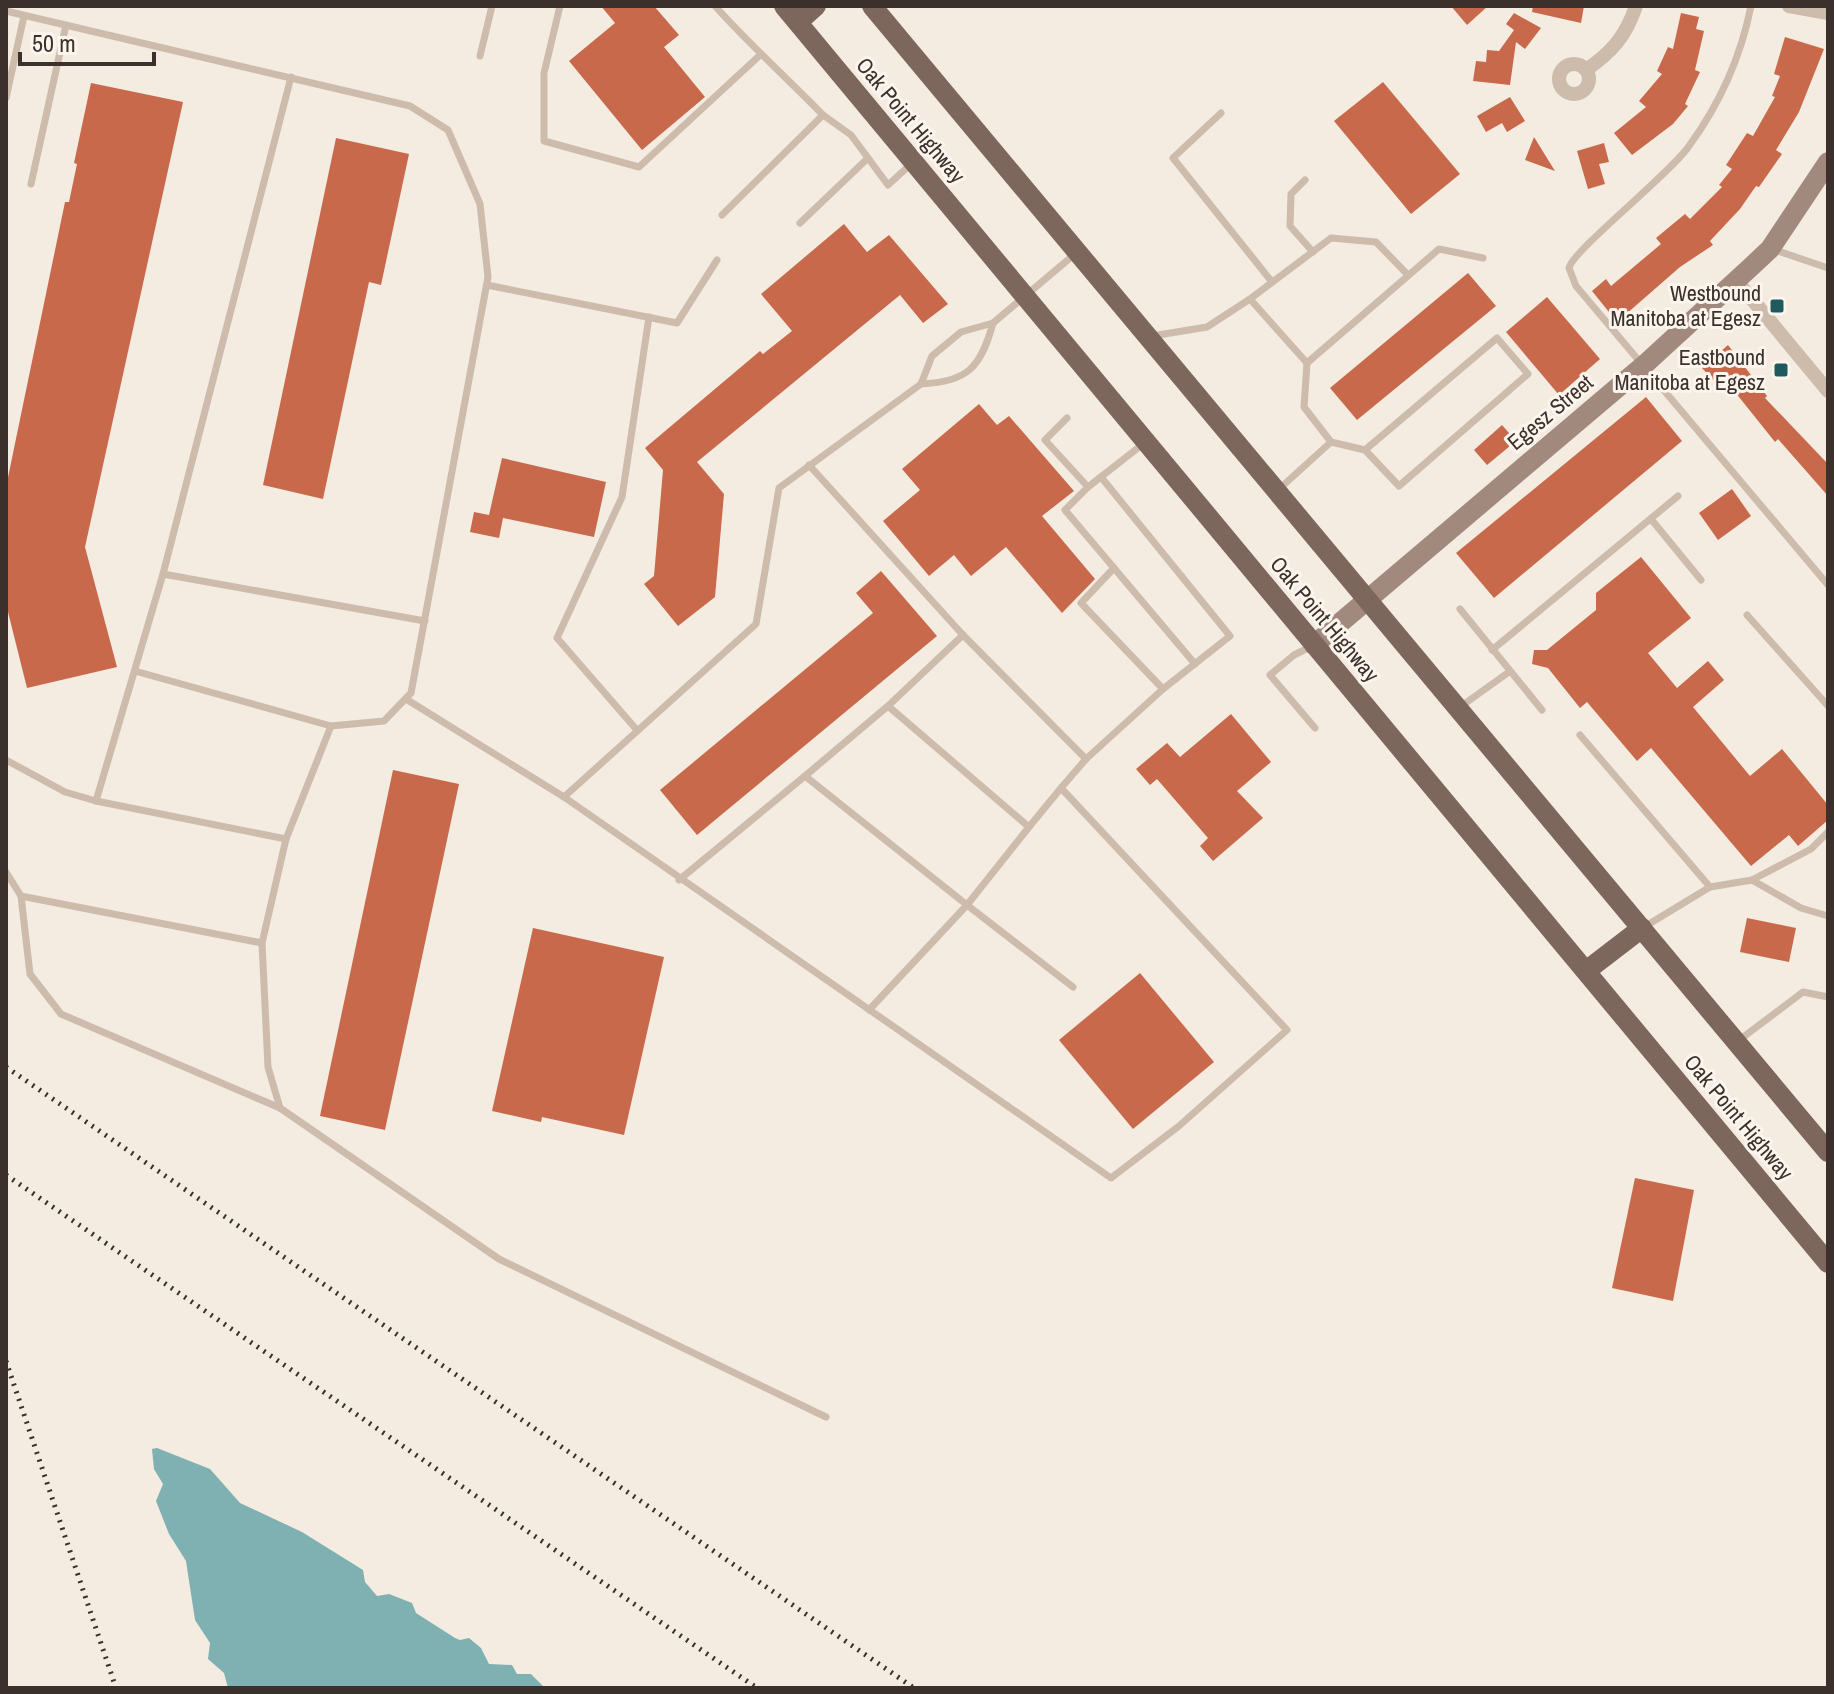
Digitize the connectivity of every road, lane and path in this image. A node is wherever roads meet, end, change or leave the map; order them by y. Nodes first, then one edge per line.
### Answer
1 (492, 6) edge
2 (560, 6) edge
3 (715, 6) edge
4 (816, 6) edge
5 (872, 6) edge
6 (1636, 6) edge
7 (1751, 6) edge
8 (1789, 6) edge
9 (6, 11) edge
10 (1828, 13) edge
11 (791, 14) edge
12 (24, 16) junction
13 (66, 25) junction
14 (480, 56) dead end
15 (759, 56) junction
16 (1586, 70) dead end
17 (291, 77) junction
18 (6, 98) edge
19 (1221, 113) dead end
20 (823, 115) junction
21 (868, 158) junction
22 (914, 161) junction
23 (1828, 162) edge
24 (1305, 180) dead end
25 (31, 184) dead end
26 (722, 215) dead end
27 (800, 223) dead end
28 (1770, 249) junction
29 (1078, 252) junction
30 (1313, 252) junction
31 (1483, 258) dead end
32 (717, 260) dead end
33 (1828, 268) edge
34 (1408, 275) junction
35 (1736, 280) junction
36 (1272, 282) junction
37 (487, 285) junction
38 (1026, 293) junction
39 (1250, 299) junction
40 (649, 317) junction
41 (993, 323) junction
42 (1149, 337) junction
43 (1307, 363) junction
44 (1643, 366) junction
45 (921, 384) junction
46 (1828, 391) edge
47 (1067, 418) dead end
48 (1147, 440) junction
49 (1331, 442) junction
50 (1365, 450) junction
51 (809, 465) junction
52 (1101, 477) junction
53 (1088, 487) junction
54 (1277, 492) junction
55 (1678, 496) dead end
56 (1651, 519) junction
57 (1114, 568) junction
58 (163, 574) junction
59 (1701, 580) dead end
60 (1828, 585) edge
61 (1368, 599) junction
62 (1460, 609) dead end
63 (1747, 615) dead end
64 (425, 621) junction
65 (963, 635) junction
66 (1314, 645) junction
67 (1492, 650) junction
68 (1195, 664) junction
69 (135, 671) junction
70 (1509, 672) junction
71 (1163, 689) junction
72 (406, 699) junction
73 (888, 706) junction
74 (1828, 706) edge
75 (1458, 708) junction
76 (1542, 710) dead end
77 (331, 726) junction
78 (1315, 728) dead end
79 (636, 729) junction
80 (1580, 735) dead end
81 (1086, 759) junction
82 (6, 760) edge
83 (805, 776) junction
84 (1061, 788) junction
85 (564, 797) junction
86 (96, 801) junction
87 (1029, 827) junction
88 (1828, 832) edge
89 (286, 839) junction
90 (6, 872) edge
91 (679, 880) junction
92 (1752, 880) junction
93 (1710, 887) junction
94 (21, 896) junction
95 (967, 905) junction
96 (1828, 916) edge
97 (1642, 928) junction
98 (262, 943) junction
99 (1586, 971) junction
100 (1073, 987) dead end
101 (1828, 997) edge
102 (869, 1010) junction
103 (1736, 1042) junction
104 (280, 1108) junction
105 (1828, 1152) edge
106 (1828, 1263) edge
107 (826, 1417) dead end

1 - 14 lane
2 - 15 lane
3 - 15 lane
4 - 11 main road
5 - 29 main road, Oak Point Highway
6 - 16 street
7 - 44 lane
8 - 10 street
9 - 12 lane
11 - 22 main road, Oak Point Highway
12 - 13 lane
12 - 18 lane
13 - 17 lane
13 - 25 lane
15 - 20 lane
17 - 37 lane
17 - 58 lane
19 - 36 lane
20 - 21 lane
20 - 26 lane
21 - 22 lane
21 - 27 lane
22 - 38 main road, Oak Point Highway
23 - 28 street, Egesz Street
24 - 30 lane
28 - 33 lane
28 - 35 street, Egesz Street
29 - 38 lane
29 - 42 main road, Oak Point Highway
30 - 34 lane
30 - 36 lane
31 - 34 lane
32 - 40 lane
34 - 43 lane
35 - 44 street, Egesz Street
35 - 46 street
36 - 39 lane
37 - 40 lane
37 - 64 lane
38 - 41 lane
38 - 48 main road, Oak Point Highway
39 - 42 lane
39 - 43 lane
40 - 79 lane
41 - 45 lane
41 - 45 lane
42 - 54 main road, Oak Point Highway
43 - 49 lane
44 - 60 lane
44 - 61 street, Egesz Street
45 - 51 lane
47 - 53 lane
48 - 52 lane
48 - 66 main road, Oak Point Highway
49 - 50 lane
49 - 54 lane
50 - 50 lane
51 - 65 lane
51 - 79 lane
52 - 53 lane
52 - 68 lane
53 - 57 lane
54 - 61 main road, Oak Point Highway
55 - 56 lane
56 - 59 lane
56 - 67 lane
57 - 68 lane
57 - 71 lane
58 - 64 lane
58 - 69 lane
61 - 66 street, Egesz Street
61 - 75 main road, Oak Point Highway
62 - 67 lane
63 - 74 lane
64 - 72 lane
65 - 73 lane
65 - 81 lane
66 - 78 lane
66 - 99 main road, Oak Point Highway
67 - 70 lane
68 - 71 lane
69 - 77 lane
69 - 86 lane
70 - 75 lane
70 - 76 lane
71 - 81 lane
72 - 77 lane
72 - 85 lane
73 - 83 lane
73 - 87 lane
75 - 97 main road, Oak Point Highway
77 - 89 lane
79 - 85 lane
80 - 93 lane
81 - 84 lane
82 - 86 lane
83 - 91 lane
83 - 95 lane
84 - 87 lane
84 - 102 lane
85 - 91 lane
86 - 89 lane
87 - 95 lane
88 - 92 lane
89 - 98 lane
90 - 94 lane
91 - 102 lane
92 - 93 lane
92 - 96 lane
93 - 97 lane
94 - 98 lane
94 - 104 lane
95 - 100 lane
95 - 102 lane
97 - 99 main road
97 - 103 main road, Oak Point Highway
98 - 104 lane
99 - 106 main road, Oak Point Highway
101 - 103 lane
103 - 105 main road, Oak Point Highway
104 - 107 lane

